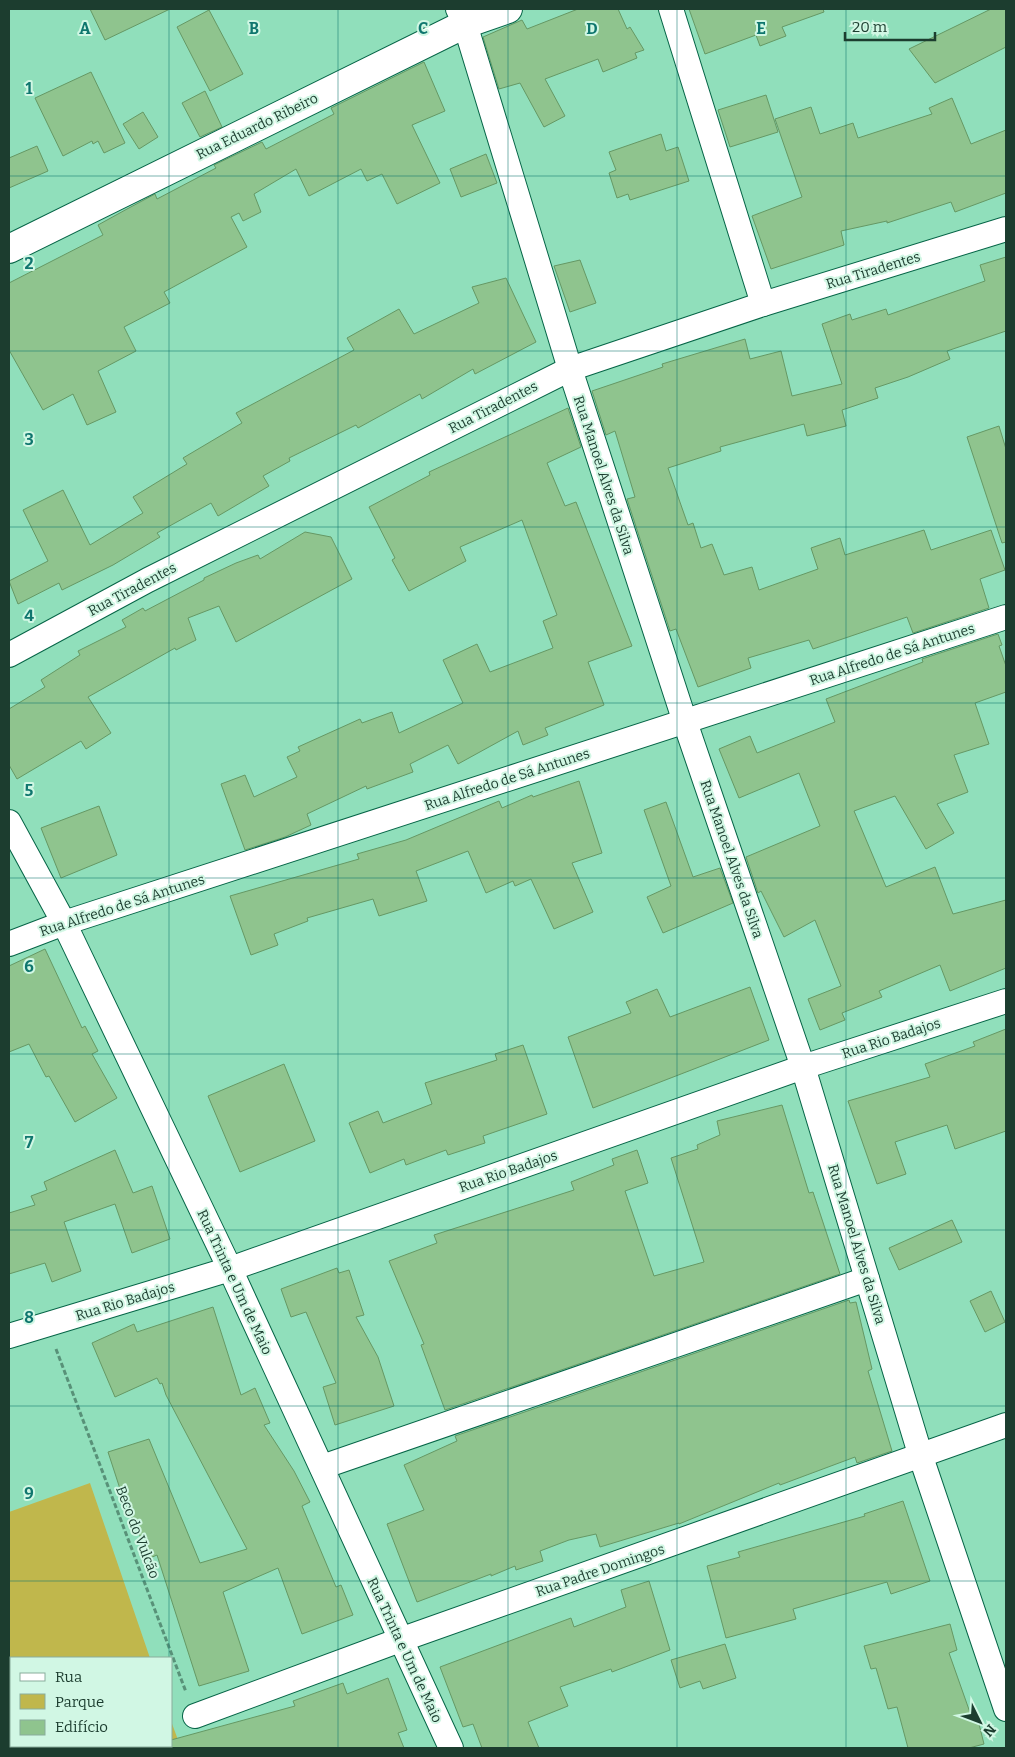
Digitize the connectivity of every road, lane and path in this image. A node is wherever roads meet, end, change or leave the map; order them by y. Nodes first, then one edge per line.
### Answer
1 (508, 9) edge
2 (672, 9) edge
3 (461, 16) edge
4 (1006, 229) edge
5 (9, 248) edge
6 (763, 304) junction
7 (570, 369) junction
8 (1006, 617) edge
9 (9, 654) edge
10 (685, 722) junction
11 (9, 822) edge
12 (64, 923) junction
13 (9, 944) edge
14 (1006, 1001) edge
15 (803, 1067) junction
16 (230, 1269) junction
17 (867, 1279) junction
18 (47, 1325) junction
19 (9, 1336) edge
20 (1006, 1424) edge
21 (921, 1457) junction
22 (322, 1467) junction
23 (400, 1640) junction
24 (1006, 1709) edge
25 (195, 1716) joint
26 (451, 1748) edge

1 - 3 street, Rua Eduardo Ribeiro
2 - 6 street
3 - 5 street, Rua Eduardo Ribeiro
3 - 7 street, Rua Manoel Alves da Silva
4 - 6 street, Rua Tiradentes
6 - 7 street, Rua Tiradentes
7 - 9 street, Rua Tiradentes
7 - 10 street, Rua Manoel Alves da Silva
8 - 10 street, Rua Alfredo de Sá Antunes
10 - 12 street, Rua Alfredo de Sá Antunes
10 - 15 street, Rua Manoel Alves da Silva
11 - 12 street, Rua Trinta e Um de Maio
12 - 13 street, Rua Alfredo de Sá Antunes
12 - 16 street, Rua Trinta e Um de Maio
14 - 15 street, Rua Rio Badajos
15 - 16 street, Rua Rio Badajos
15 - 17 street, Rua Manoel Alves da Silva
16 - 18 street, Rua Rio Badajos
16 - 22 street, Rua Trinta e Um de Maio
17 - 21 street, Rua Manoel Alves da Silva
17 - 22 street
18 - 19 street, Rua Rio Badajos
18 - 25 path, Beco do Vulcão
20 - 21 street, Rua Padre Domingos
21 - 23 street, Rua Padre Domingos
21 - 24 street, Rua Manoel Alves da Silva
22 - 23 street, Rua Trinta e Um de Maio
23 - 25 street, Rua Padre Domingos
23 - 26 street, Rua Trinta e Um de Maio

